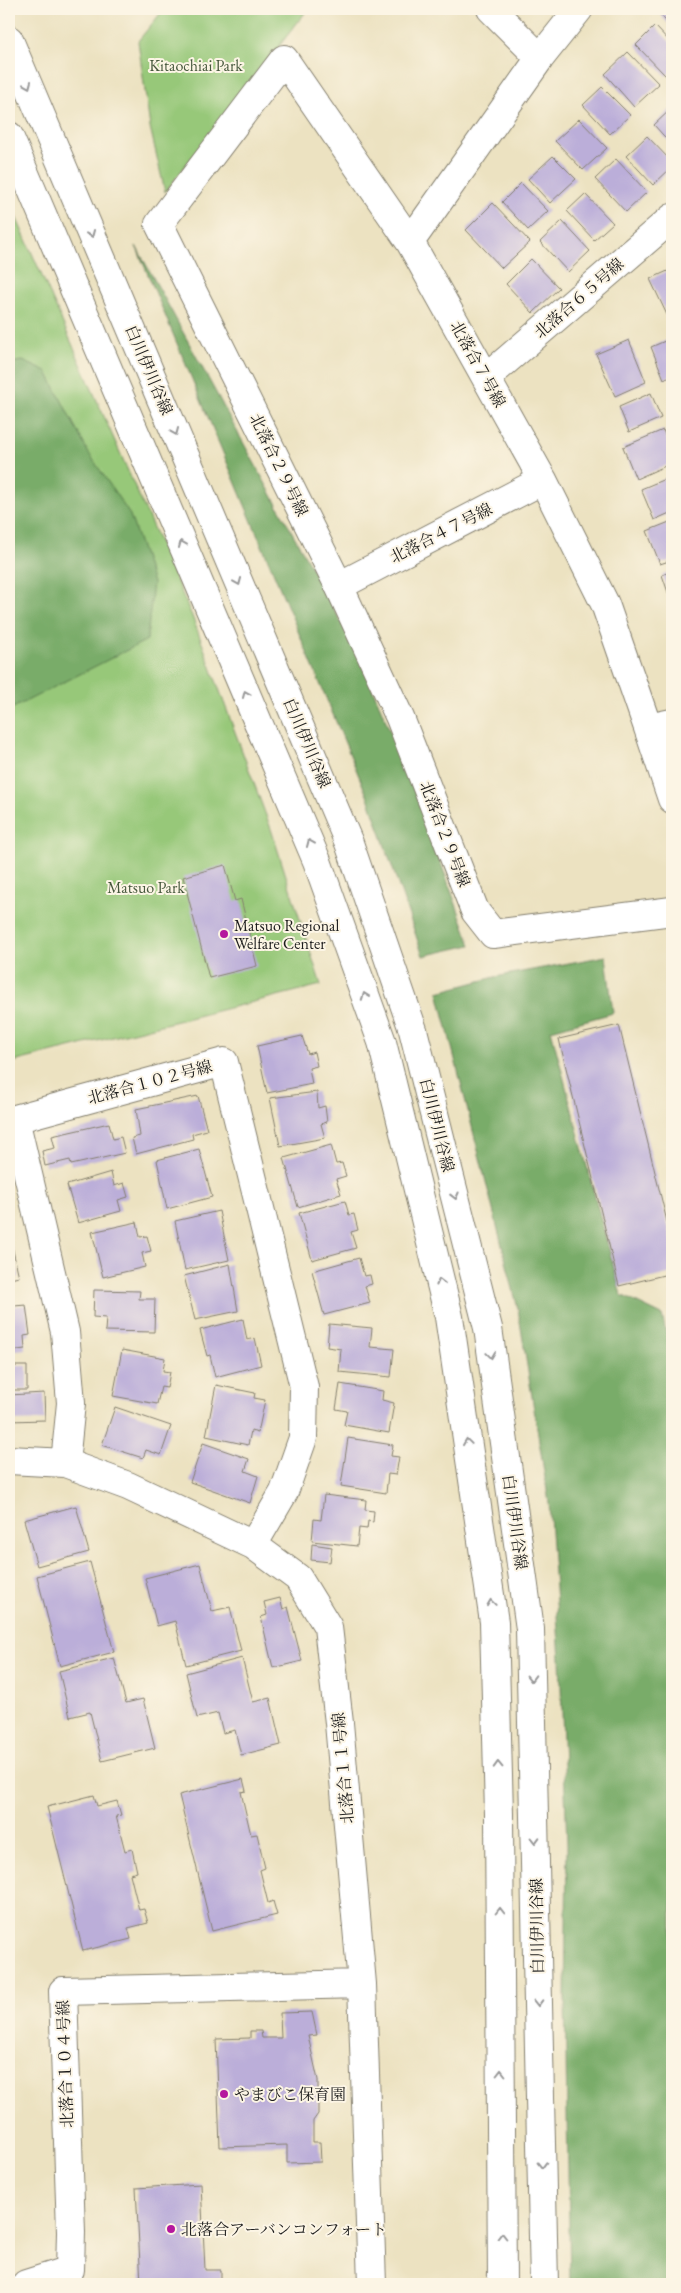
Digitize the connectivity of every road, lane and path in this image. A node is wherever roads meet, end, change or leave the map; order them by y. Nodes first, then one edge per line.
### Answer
1 (491, 9) edge
2 (579, 9) edge
3 (9, 40) edge
4 (540, 58) junction
5 (9, 136) edge
6 (672, 218) edge
7 (410, 242) junction
8 (486, 378) junction
9 (543, 480) junction
10 (339, 586) junction
11 (660, 726) edge
12 (672, 798) edge
13 (672, 911) edge
14 (9, 1460) edge
15 (65, 1463) junction
16 (253, 1545) junction
17 (362, 1984) junction
18 (26, 2284) edge
19 (372, 2284) edge
20 (502, 2284) edge
21 (544, 2284) edge

1 - 4 street
2 - 4 street
3 -> 21 street, 白川伊川谷線
4 - 7 street
20 -> 5 street, 白川伊川谷線
6 - 8 street, 北落合６５号線
7 - 8 street, 北落合７号線
7 - 10 street, 北落合２９号線
8 - 9 street, 北落合７号線
9 - 10 street, 北落合４７号線
9 - 11 street, 北落合７号線
10 - 13 street, 北落合２９号線
11 - 12 street, 北落合７号線
14 - 15 street, 北落合１１号線
15 - 16 street, 北落合１１号線
15 - 16 street, 北落合１０２号線
16 - 17 street, 北落合１１号線
17 - 18 street, 北落合１０４号線
17 - 19 street, 北落合１１号線

